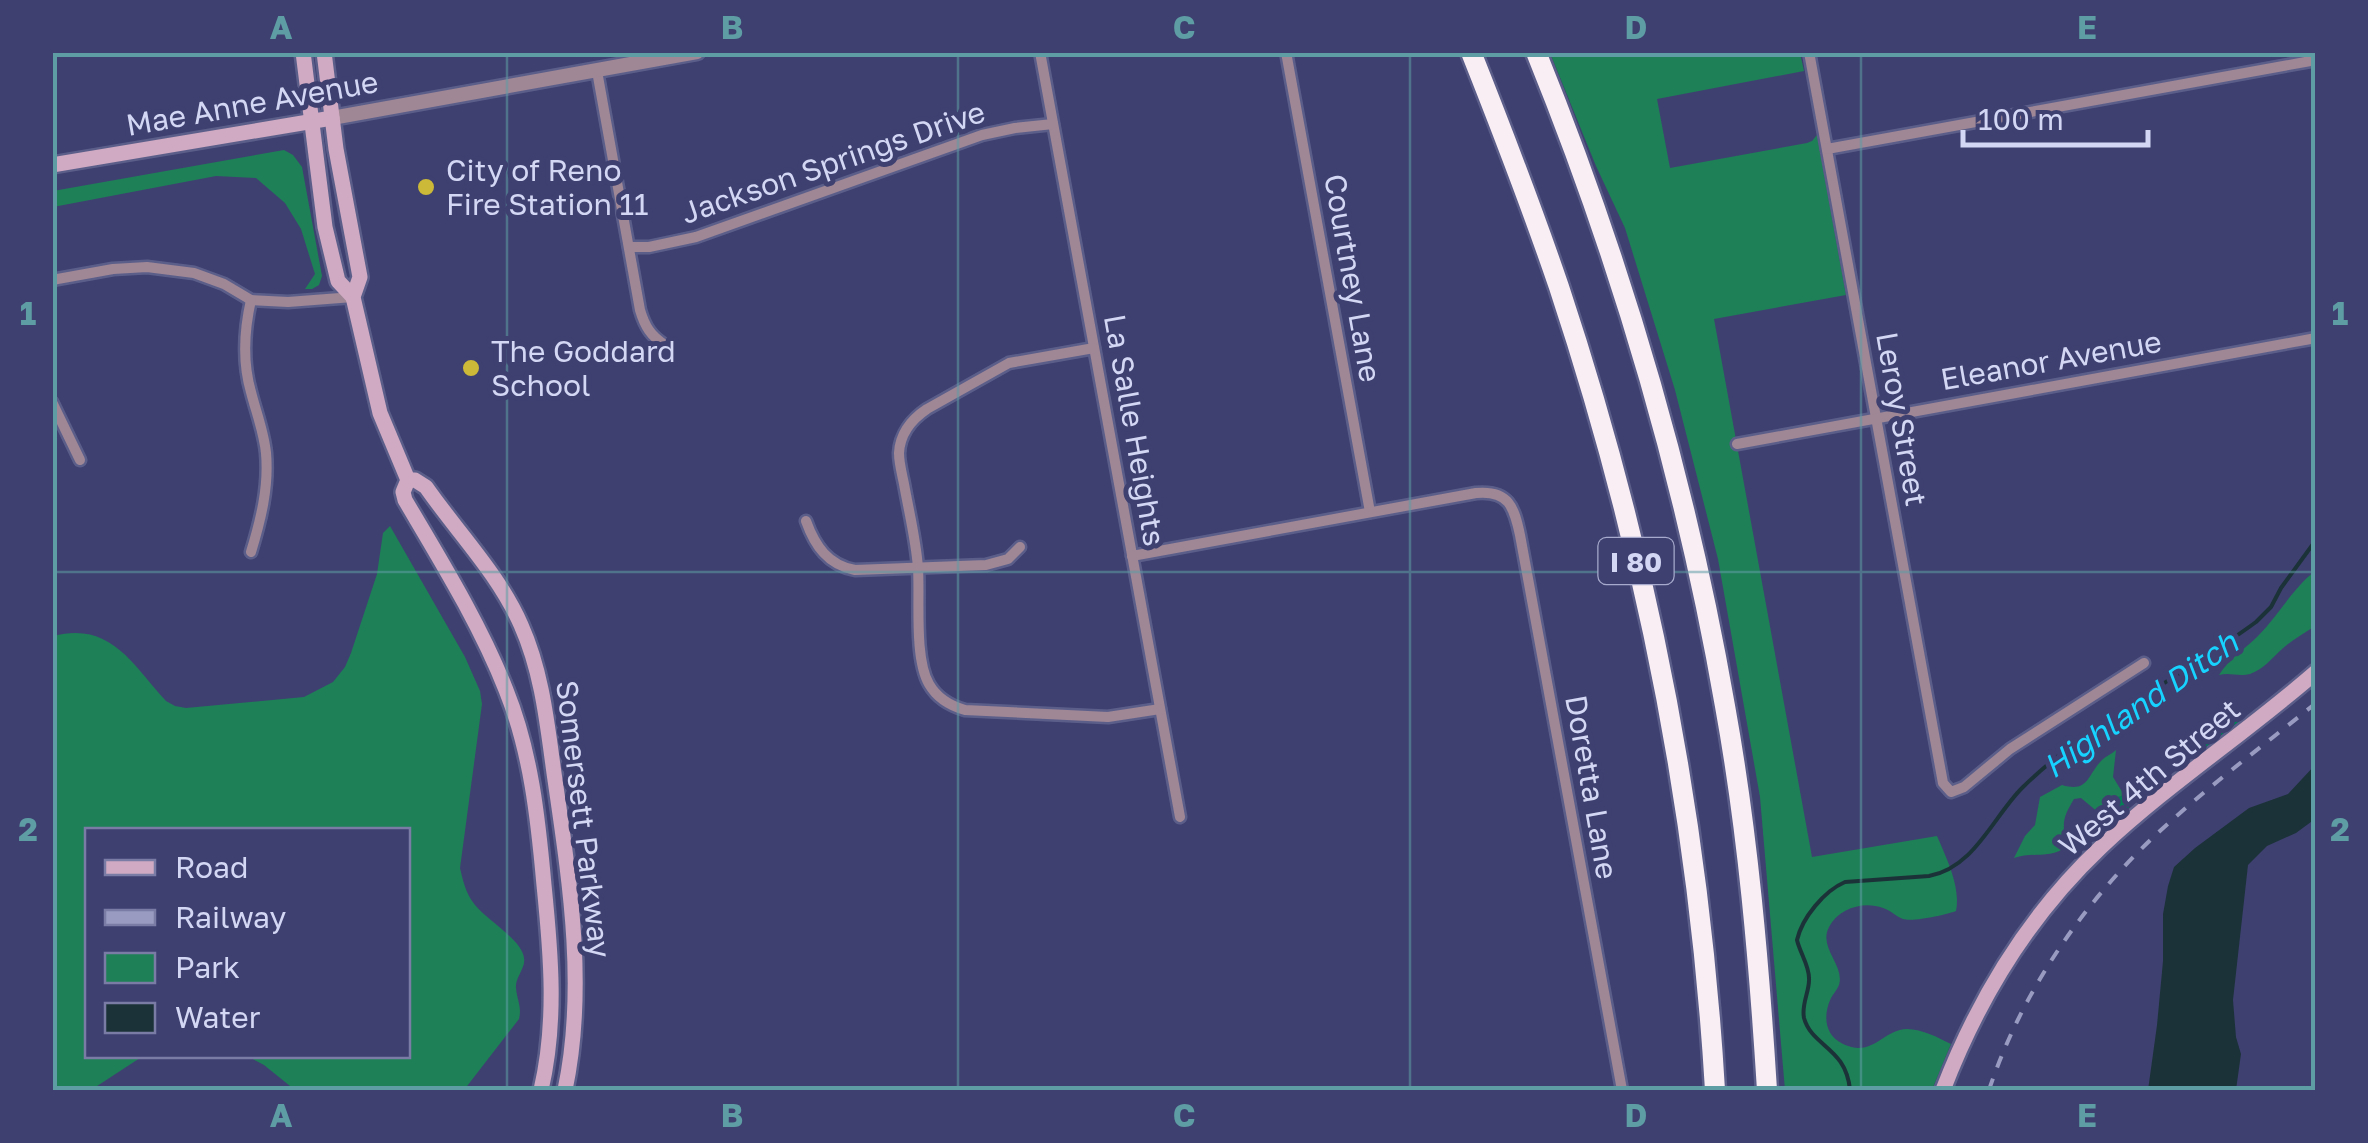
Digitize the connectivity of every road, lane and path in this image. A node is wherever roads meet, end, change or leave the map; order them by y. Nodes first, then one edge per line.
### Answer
1 (302, 52) edge
2 (324, 52) edge
3 (698, 52) edge
4 (1040, 52) edge
5 (1286, 52) edge
6 (1470, 52) edge
7 (1536, 52) edge
8 (1809, 52) edge
9 (2316, 60) edge
10 (597, 70) junction
11 (332, 118) junction
12 (310, 122) junction
13 (1053, 124) junction
14 (1827, 148) junction
15 (52, 165) edge
16 (629, 246) junction
17 (52, 280) edge
18 (353, 297) junction
19 (251, 300) junction
20 (2316, 338) edge
21 (665, 345) dead end
22 (1094, 348) junction
23 (52, 402) edge
24 (1877, 418) junction
25 (1737, 444) dead end
26 (80, 460) dead end
27 (408, 480) junction
28 (1370, 512) junction
29 (806, 521) dead end
30 (1020, 547) dead end
31 (250, 552) dead end
32 (1132, 556) junction
33 (918, 568) junction
34 (2144, 662) dead end
35 (2316, 672) edge
36 (1160, 709) junction
37 (1180, 818) dead end
38 (541, 1090) edge
39 (565, 1090) edge
40 (1622, 1090) edge
41 (1715, 1090) edge
42 (1767, 1090) edge
43 (1943, 1090) edge

1 - 12 main road, Somersett Parkway
2 - 11 main road, Somersett Parkway
3 - 10 street, Mae Anne Avenue
4 - 13 street, La Salle Heights
5 - 28 street, Courtney Lane
6 - 41 highway, I 80
7 - 42 highway, I 80
8 - 14 street, Leroy Street
9 - 14 street
10 - 11 street, Mae Anne Avenue
10 - 16 street
11 - 12 main road, Mae Anne Avenue
11 - 18 main road, Somersett Parkway
12 - 15 main road, Mae Anne Avenue
12 - 18 main road, Somersett Parkway
13 - 16 street, Jackson Springs Drive
13 - 22 street, La Salle Heights
14 - 24 street, Leroy Street
16 - 21 street
17 - 19 street
18 - 19 street
18 - 27 main road, Somersett Parkway
19 - 31 street
20 - 24 street, Eleanor Avenue
22 - 32 street, La Salle Heights
22 - 33 street
23 - 26 street
24 - 25 street, Eleanor Avenue
24 - 34 street, Leroy Street
27 - 38 main road, Somersett Parkway
27 - 39 main road, Somersett Parkway
28 - 32 street
28 - 40 street, Doretta Lane
29 - 33 street
30 - 33 street
32 - 36 street, La Salle Heights
33 - 36 street
35 - 43 main road, West 4th Street
36 - 37 street, La Salle Heights

